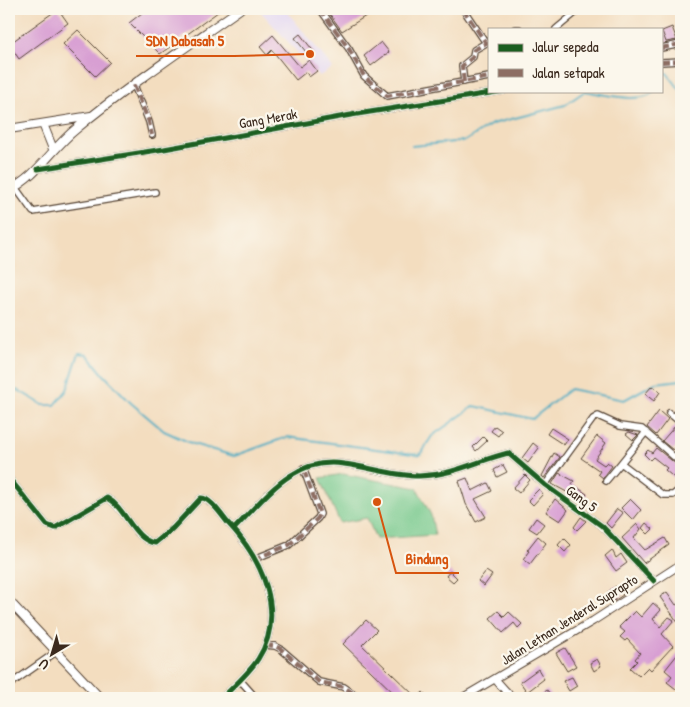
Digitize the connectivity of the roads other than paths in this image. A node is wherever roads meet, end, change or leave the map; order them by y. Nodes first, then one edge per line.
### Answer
1 (240, 9) edge
2 (320, 9) edge
3 (463, 9) edge
4 (580, 9) edge
5 (557, 28) edge
6 (487, 42) edge
7 (681, 44) edge
8 (662, 48) edge
9 (681, 61) edge
10 (662, 62) edge
11 (488, 77) edge
12 (464, 82) junction
13 (134, 85) junction
14 (496, 92) edge
15 (92, 115) junction
16 (43, 124) junction
17 (9, 129) edge
18 (152, 136) dead end
19 (53, 149) junction
20 (38, 169) junction
21 (12, 188) edge
22 (155, 192) dead end
23 (681, 409) edge
24 (681, 423) edge
25 (646, 432) junction
26 (681, 453) edge
27 (679, 461) edge
28 (621, 463) junction
29 (303, 468) junction
30 (9, 478) edge
31 (606, 481) dead end
32 (545, 485) junction
33 (681, 488) edge
34 (234, 529) junction
35 (254, 559) junction
36 (681, 564) edge
37 (654, 581) junction
38 (9, 600) edge
39 (265, 645) junction
40 (56, 652) junction
41 (495, 679) junction
42 (240, 680) junction
43 (9, 686) edge
44 (100, 698) edge
45 (222, 698) edge
46 (256, 698) edge
47 (360, 698) edge
48 (462, 698) edge
49 (512, 698) edge

1 - 13 main road
2 - 12 street
3 - 6 street
4 - 5 street
6 - 12 street
7 - 8 street
9 - 10 street
11 - 12 street
13 - 15 main road
13 - 18 street
14 - 20 street, Gang Merak
15 - 16 main road
15 - 19 main road
16 - 17 main road
16 - 19 main road
19 - 20 main road
20 - 21 main road
21 - 22 street
23 - 24 street
25 - 27 street
25 - 28 street
25 - 32 street
26 - 27 street
28 - 31 street
28 - 33 street
29 - 32 street, Gang 5
29 - 34 street
29 - 35 street
30 - 34 street
32 - 37 street, Gang 5
34 - 35 street
35 - 39 street
36 - 37 street, Jalan Letnan Jenderal Suprapto
37 - 41 street, Jalan Letnan Jenderal Suprapto
38 - 40 main road
39 - 42 street
39 - 47 street
40 - 43 street
40 - 44 main road
41 - 48 street, Jalan Letnan Jenderal Suprapto
41 - 49 street
42 - 45 street
42 - 46 street

